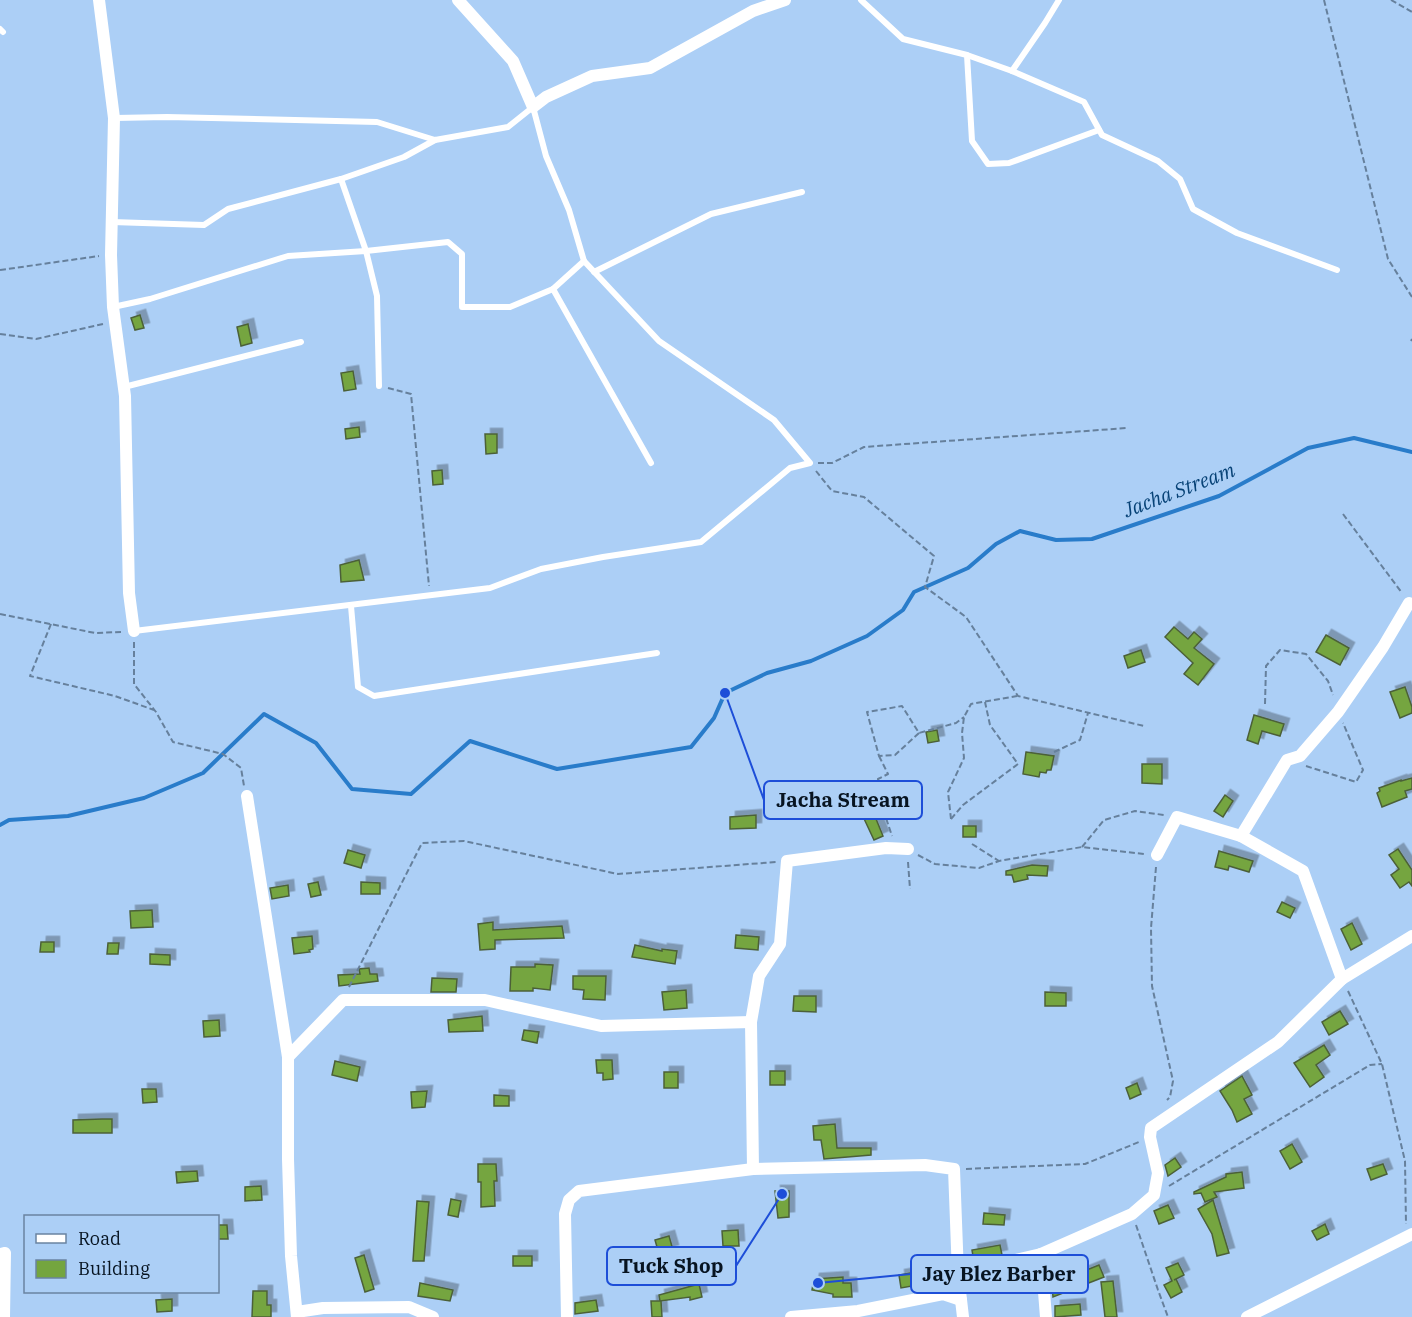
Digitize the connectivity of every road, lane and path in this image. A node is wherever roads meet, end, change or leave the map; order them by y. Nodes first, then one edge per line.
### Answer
1 (99, 0) edge
2 (458, 0) edge
3 (785, 0) edge
4 (861, 0) edge
5 (1059, 0) edge
6 (1324, 0) edge
7 (1391, 0) edge
8 (1412, 12) edge
9 (967, 55) junction
10 (1012, 71) junction
11 (533, 107) junction
12 (114, 118) junction
13 (1099, 130) junction
14 (435, 140) junction
15 (341, 179) junction
16 (802, 192) dead end
17 (112, 222) junction
18 (366, 251) junction
19 (111, 255) junction
20 (584, 261) junction
21 (0, 270) edge
22 (1337, 270) dead end
23 (594, 272) junction
24 (553, 289) junction
25 (1412, 297) edge
26 (113, 307) junction
27 (115, 322) junction
28 (0, 334) edge
29 (301, 342) dead end
30 (380, 386) joint
31 (124, 387) junction
32 (1127, 428) dead end
33 (651, 463) dead end
34 (810, 463) junction
35 (1343, 514) dead end
36 (430, 597) junction
37 (1409, 603) joint
38 (351, 606) junction
39 (0, 614) edge
40 (51, 624) junction
41 (134, 631) junction
42 (657, 653) dead end
43 (1018, 696) junction
44 (985, 702) junction
45 (156, 711) junction
46 (1089, 712) junction
47 (964, 717) junction
48 (1143, 726) dead end
49 (919, 734) junction
50 (1054, 752) dead end
51 (879, 756) junction
52 (247, 796) joint
53 (1177, 817) junction
54 (1241, 836) junction
55 (972, 844) dead end
56 (1082, 847) junction
57 (908, 849) junction
58 (1157, 855) junction
59 (787, 861) junction
60 (999, 861) junction
61 (910, 889) dead end
62 (1412, 936) edge
63 (1342, 979) junction
64 (343, 1000) junction
65 (751, 1022) junction
66 (288, 1057) junction
67 (1382, 1064) junction
68 (1163, 1105) dead end
69 (1150, 1137) junction
70 (753, 1169) junction
71 (954, 1169) junction
72 (1154, 1195) junction
73 (1132, 1214) junction
74 (1410, 1235) edge
75 (0, 1254) edge
76 (1041, 1254) junction
77 (958, 1274) junction
78 (961, 1300) junction
79 (297, 1314) edge
80 (4, 1317) edge
81 (432, 1317) edge
82 (567, 1317) edge
83 (791, 1317) edge
84 (963, 1317) edge
85 (1046, 1317) edge
86 (1168, 1317) edge
87 (1247, 1317) edge

1 - 12 street
2 - 11 street
3 - 11 street
4 - 9 lane
5 - 10 lane
6 - 25 path
7 - 8 path
9 - 10 lane
9 - 13 lane
10 - 13 lane
11 - 14 lane
11 - 20 lane
12 - 14 lane
12 - 17 street
13 - 22 lane
14 - 15 lane
15 - 17 lane
15 - 18 lane
16 - 23 lane
17 - 19 street
18 - 24 lane
18 - 26 lane
18 - 30 lane
19 - 21 path
19 - 26 street
20 - 23 lane
20 - 24 lane
23 - 34 lane
24 - 33 lane
26 - 27 street
27 - 28 path
27 - 31 street
29 - 31 lane
30 - 36 path
31 - 41 street
32 - 34 path
34 - 36 lane
34 - 43 path
35 - 37 path
36 - 38 lane
37 - 54 street
38 - 41 lane
38 - 42 lane
39 - 40 path
40 - 41 path
40 - 45 path
41 - 45 path
43 - 44 path
43 - 46 path
44 - 47 path
44 - 47 path
45 - 52 path
46 - 48 path
46 - 50 path
47 - 49 path
49 - 51 path
49 - 51 path
51 - 57 path
52 - 66 street
53 - 54 street
53 - 56 path
53 - 58 street
54 - 63 street
55 - 60 path
56 - 58 path
56 - 60 path
57 - 59 street
57 - 60 path
57 - 61 path
58 - 68 path
59 - 64 path
59 - 65 street
62 - 63 street
63 - 67 path
63 - 69 street
64 - 65 street
64 - 66 street
65 - 70 street
66 - 79 street
67 - 72 path
67 - 74 path
69 - 71 path
69 - 72 street
70 - 71 street
70 - 82 street
71 - 77 street
72 - 73 street
73 - 76 street
73 - 86 path
74 - 87 street
75 - 80 street
76 - 77 street
76 - 85 street
77 - 78 street
78 - 83 street
78 - 84 street
79 - 81 street

